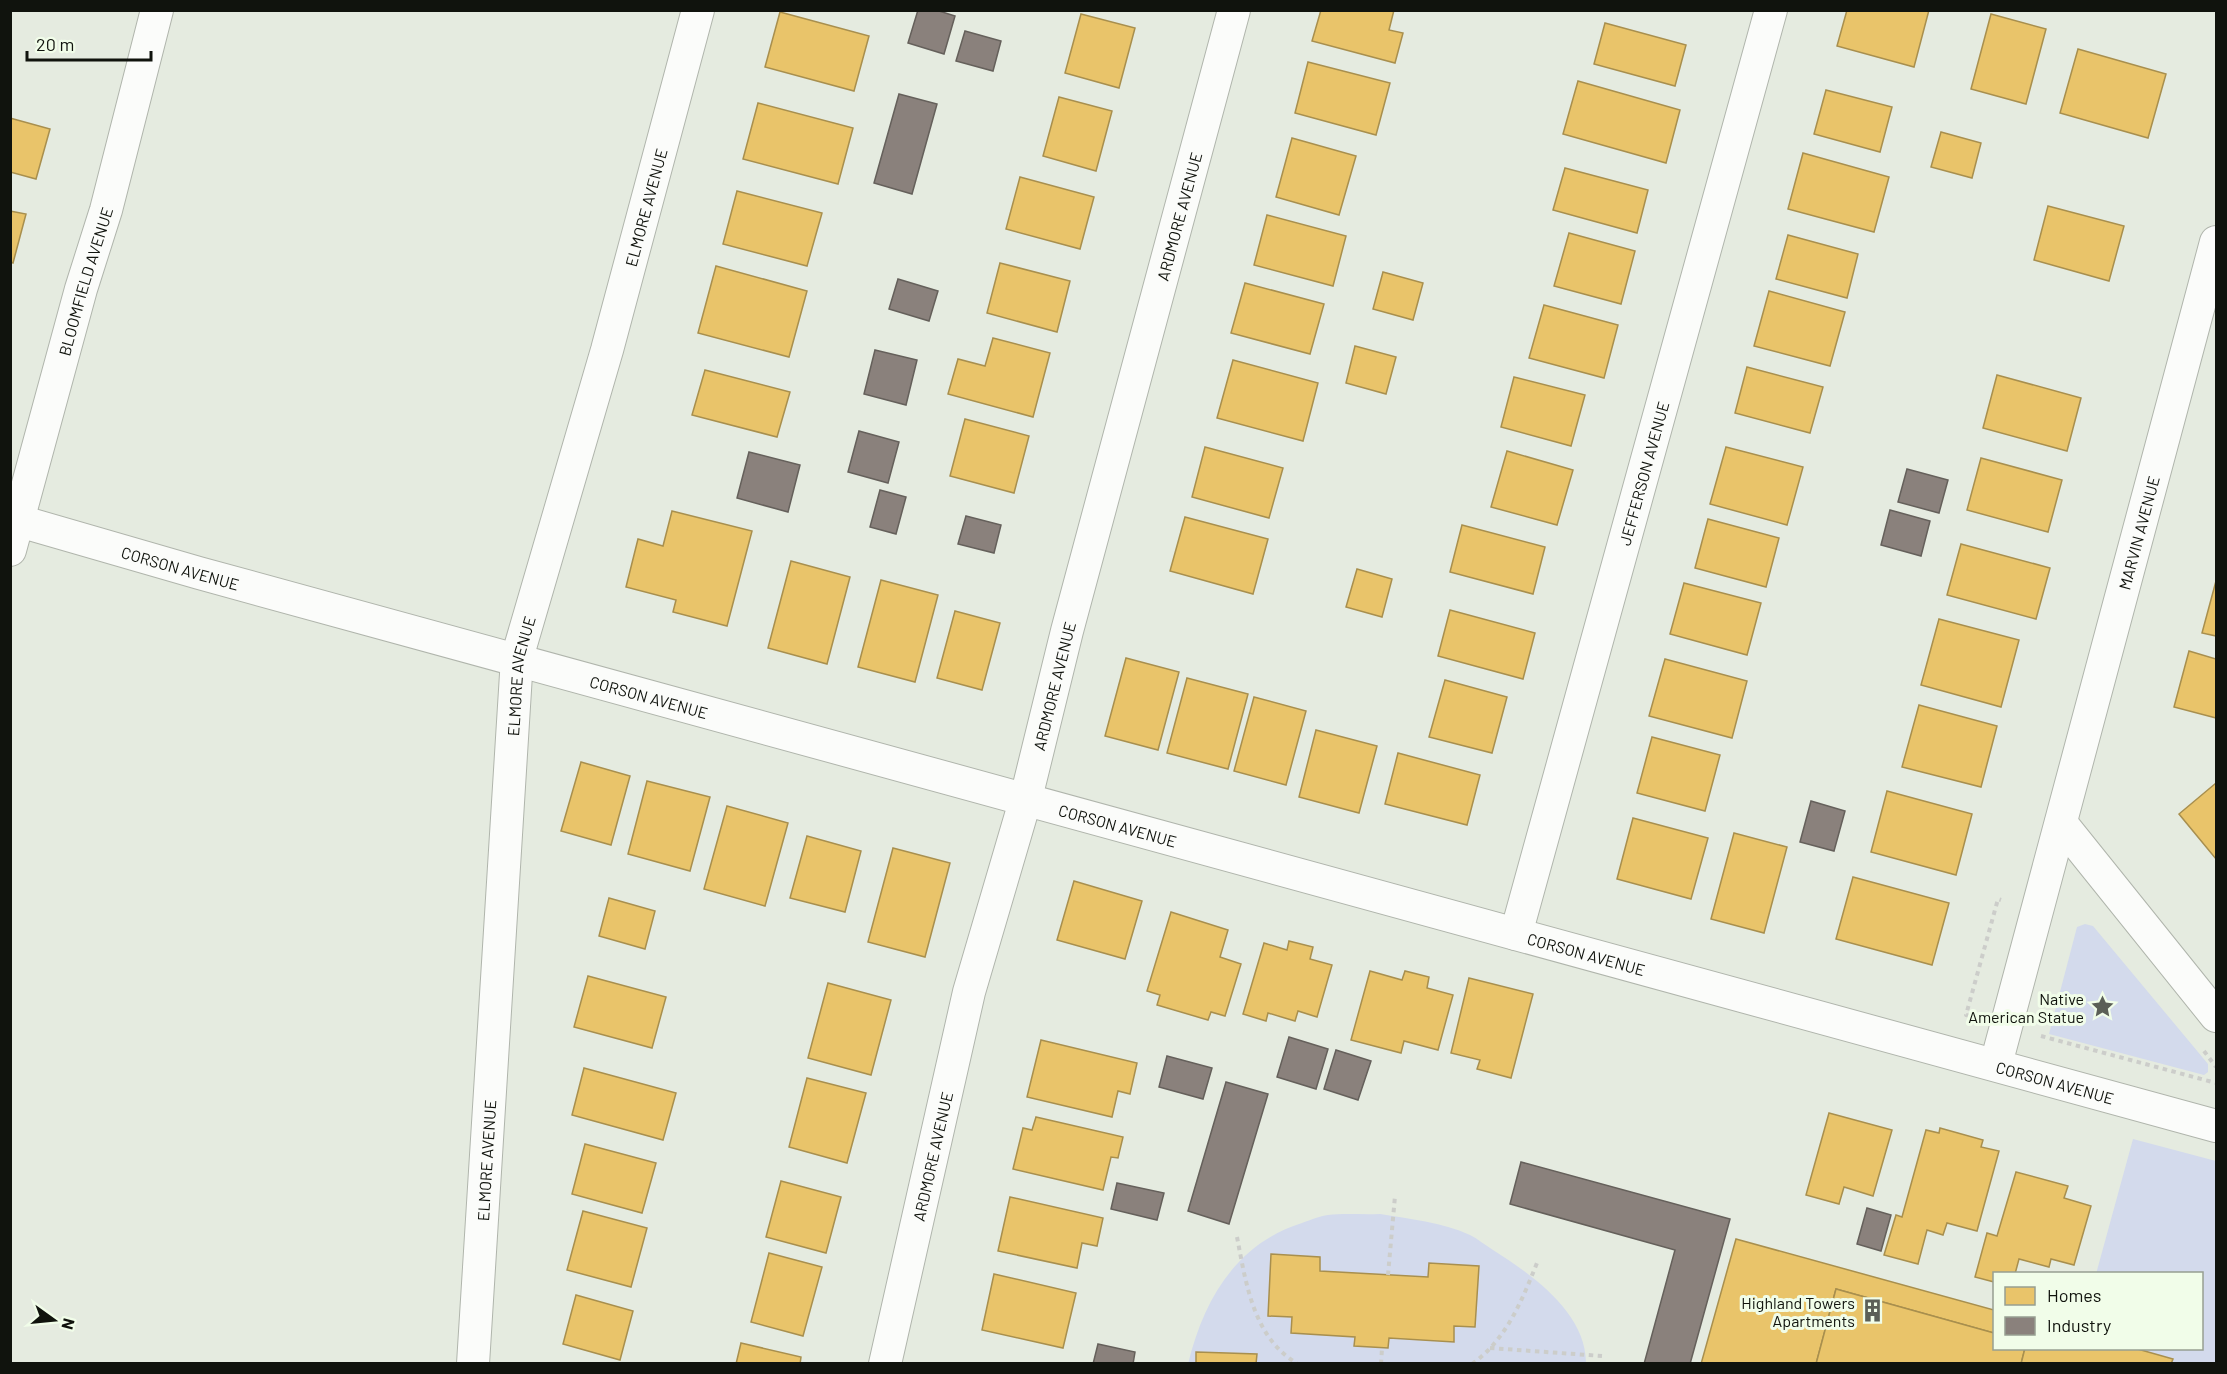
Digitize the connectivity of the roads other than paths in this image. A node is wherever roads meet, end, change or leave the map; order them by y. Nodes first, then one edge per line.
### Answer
1 (157, 10) edge
2 (698, 10) edge
3 (1234, 10) edge
4 (1771, 10) edge
5 (2217, 242) edge
6 (19, 520) junction
7 (10, 550) edge
8 (518, 658) junction
9 (1026, 798) junction
10 (2061, 823) junction
11 (1516, 934) junction
12 (2217, 1016) edge
13 (1996, 1064) junction
14 (2217, 1126) edge
15 (473, 1364) edge
16 (885, 1364) edge

1 - 6 street, BLOOMFIELD AVENUE
2 - 8 street, ELMORE AVENUE
3 - 9 street, ARDMORE AVENUE
4 - 11 street, JEFFERSON AVENUE
5 - 10 street, MARVIN AVENUE
6 - 7 street, BLOOMFIELD AVENUE
6 - 8 street, CORSON AVENUE
8 - 9 street, CORSON AVENUE
8 - 15 street, ELMORE AVENUE
9 - 11 street, CORSON AVENUE
9 - 16 street, ARDMORE AVENUE
10 - 12 street
10 - 13 street, MARVIN AVENUE
11 - 13 street, CORSON AVENUE
13 - 14 street, CORSON AVENUE

